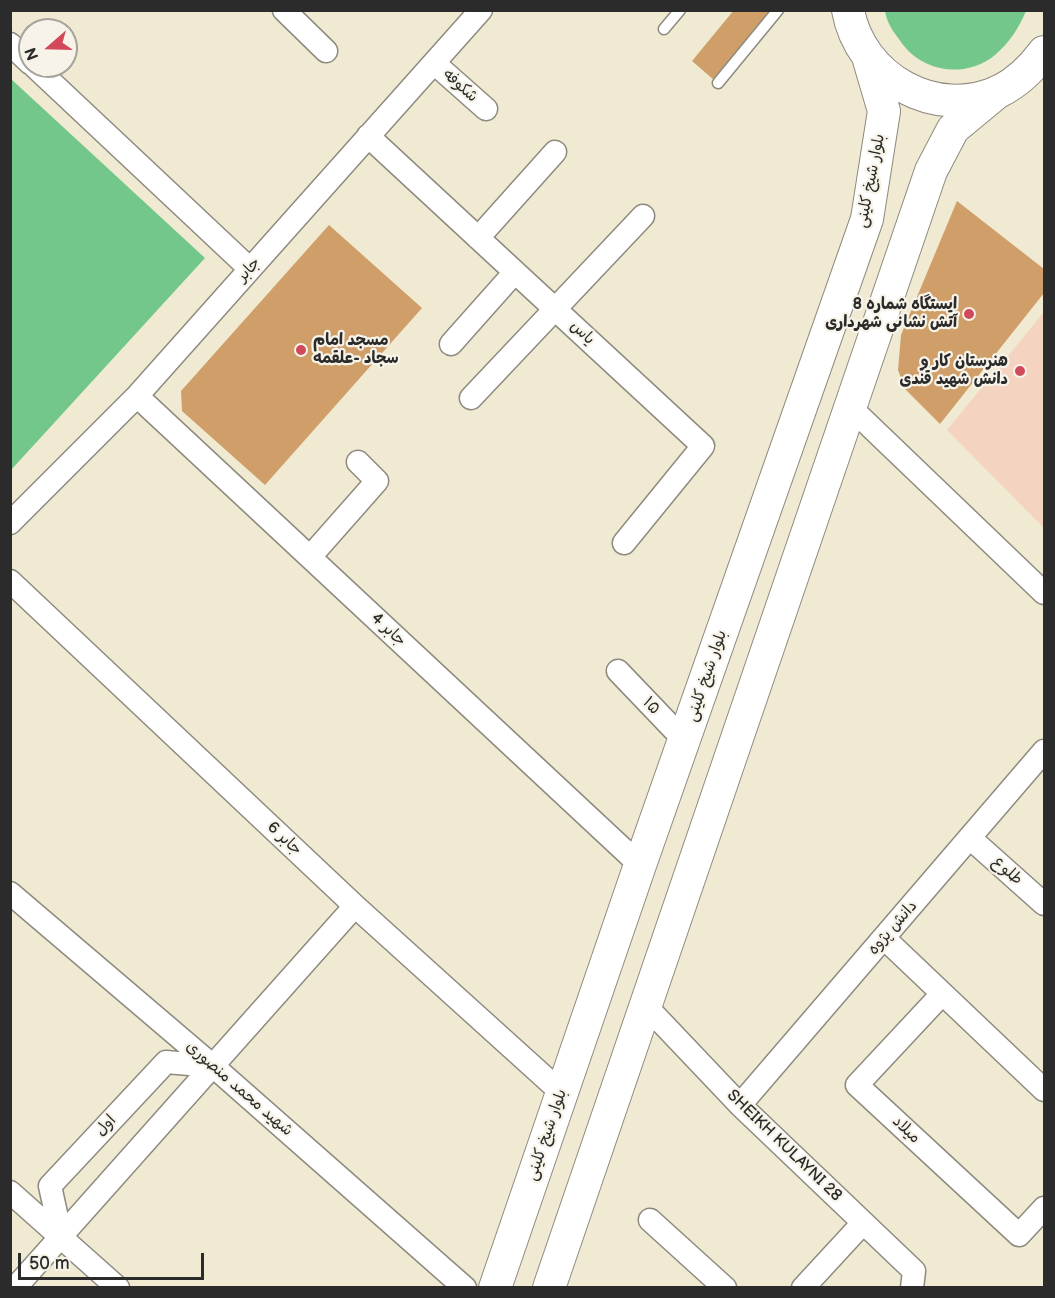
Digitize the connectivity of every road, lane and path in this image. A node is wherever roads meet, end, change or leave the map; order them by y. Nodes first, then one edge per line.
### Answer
1 (284, 10) edge
2 (481, 10) edge
3 (680, 10) edge
4 (778, 10) edge
5 (844, 16) edge
6 (664, 29) dead end
7 (326, 51) dead end
8 (1044, 52) edge
9 (869, 60) junction
10 (434, 63) junction
11 (47, 78) edge
12 (718, 83) dead end
13 (999, 91) junction
14 (486, 109) dead end
15 (368, 136) junction
16 (555, 152) dead end
17 (643, 216) dead end
18 (478, 238) junction
19 (250, 269) junction
20 (515, 272) junction
21 (555, 309) junction
22 (451, 344) dead end
23 (810, 382) junction
24 (137, 396) junction
25 (471, 398) dead end
26 (851, 408) junction
27 (358, 462) dead end
28 (10, 523) edge
29 (624, 543) dead end
30 (310, 557) junction
31 (10, 581) edge
32 (1044, 593) edge
33 (618, 671) dead end
34 (684, 740) junction
35 (1044, 751) edge
36 (970, 838) junction
37 (640, 865) junction
38 (10, 893) edge
39 (1044, 904) edge
40 (355, 906) junction
41 (884, 938) junction
42 (942, 994) junction
43 (646, 1006) junction
44 (213, 1066) junction
45 (1044, 1090) edge
46 (562, 1093) junction
47 (740, 1105) junction
48 (10, 1192) edge
49 (1044, 1208) edge
50 (650, 1220) dead end
51 (863, 1223) junction
52 (61, 1236) junction
53 (15, 1287) edge
54 (118, 1287) edge
55 (465, 1287) edge
56 (495, 1287) edge
57 (549, 1287) edge
58 (726, 1287) edge
59 (803, 1287) edge
60 (912, 1287) edge

1 - 7 street
2 - 10 street, جابر
3 - 6 lane
4 - 12 lane
5 - 9 main road
8 - 13 main road
9 - 13 main road
9 - 23 main road, بلوار شیخ کلینی
10 - 14 street, شکوفه
10 - 15 street, جابر
11 - 19 street
13 - 26 main road
15 - 18 street, یاس
15 - 19 street, جابر
16 - 18 street
17 - 21 street
18 - 20 street, یاس
19 - 24 street, جابر
20 - 21 street, یاس
20 - 22 street
21 - 25 street
21 - 29 street, یاس
23 - 26 main road
23 - 34 main road, بلوار شیخ کلینی
24 - 28 street, جابر
24 - 30 street, جابر 4
26 - 32 street
26 - 43 main road
27 - 30 street
30 - 37 street, جابر 4
31 - 40 street, جابر 6
33 - 34 street, ۱۵
34 - 37 main road, بلوار شیخ کلینی
35 - 36 street, دانش پژوه
36 - 39 street, طلوع
36 - 41 street, دانش پژوه
37 - 46 main road, بلوار شیخ کلینی
38 - 44 street, شهید محمد منصوری
40 - 44 street
40 - 46 street, جابر 6
41 - 42 street
41 - 47 street, دانش پژوه
42 - 45 street
42 - 49 street, میلاد
43 - 47 street, SHEIKH KULAYNI 28
43 - 57 main road
44 - 52 street
44 - 52 street, اول
44 - 55 street, شهید محمد منصوری
46 - 56 main road, بلوار شیخ کلینی
47 - 51 street, SHEIKH KULAYNI 28
48 - 52 street
50 - 58 street
51 - 59 street
51 - 60 street, SHEIKH KULAYNI 28
52 - 53 street
52 - 54 street

